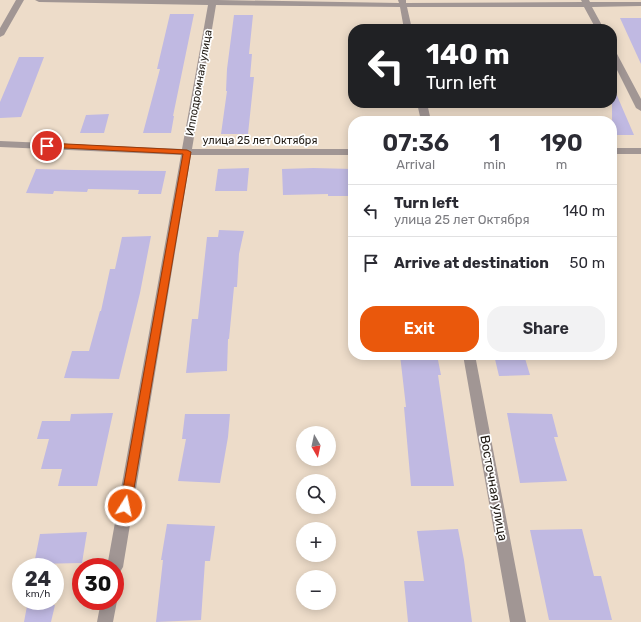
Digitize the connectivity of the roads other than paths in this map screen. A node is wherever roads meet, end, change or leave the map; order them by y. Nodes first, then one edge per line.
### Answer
1 (20, 0) edge
2 (39, 0) edge
3 (213, 1) edge
4 (586, 2) edge
5 (403, 3) edge
6 (641, 4) edge
7 (407, 24) edge
8 (597, 24) edge
9 (0, 35) edge
10 (617, 62) edge
11 (641, 108) edge
12 (0, 144) edge
13 (641, 150) edge
14 (617, 151) edge
15 (187, 152) junction
16 (348, 152) edge
17 (470, 360) edge
18 (117, 558) edge
19 (107, 610) edge
20 (105, 622) edge
21 (518, 622) edge

1 - 9 street
2 - 3 street
3 - 5 street
3 - 15 street, Ипподромная улица
4 - 5 street
4 - 6 street
4 - 8 street
5 - 7 street
10 - 11 street
12 - 15 street, улица 25 лет Октября
13 - 14 street
15 - 16 street, улица 25 лет Октября
15 - 18 street, Ипподромная улица
17 - 21 street, Восточная улица
19 - 20 street

